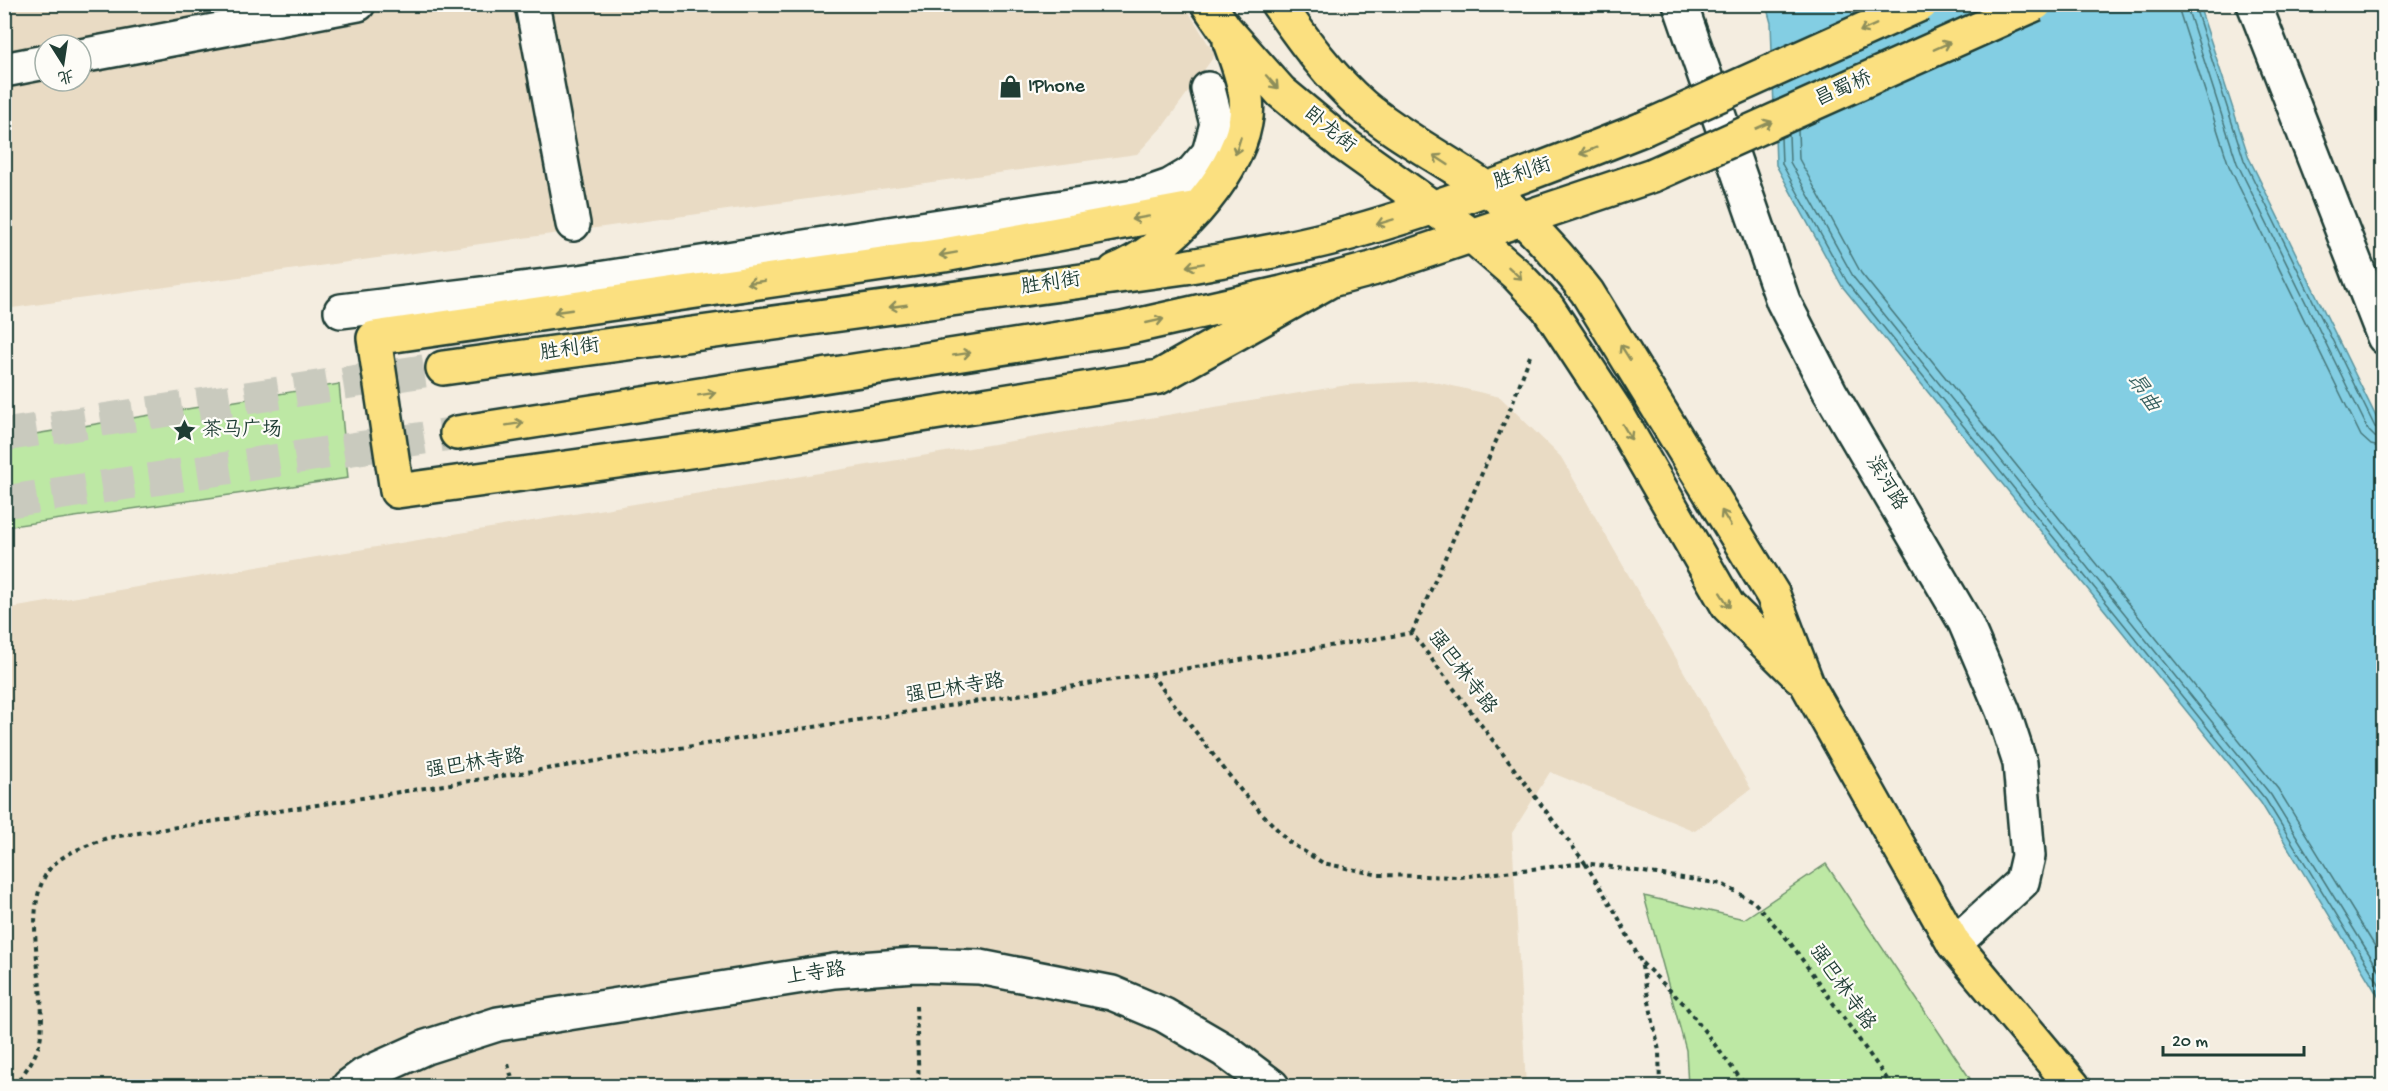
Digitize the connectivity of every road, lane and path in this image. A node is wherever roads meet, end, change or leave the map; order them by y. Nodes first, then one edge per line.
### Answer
1 (358, 4) edge
2 (532, 4) edge
3 (1278, 4) edge
4 (1680, 4) edge
5 (1921, 4) edge
6 (2035, 4) edge
7 (2254, 4) edge
8 (1216, 17) edge
9 (93, 54) edge
10 (33, 64) edge
11 (4, 70) edge
12 (1208, 89) dead end
13 (1653, 175) joint
14 (1485, 188) junction
15 (1198, 208) junction
16 (1431, 208) junction
17 (1522, 219) junction
18 (573, 224) dead end
19 (1471, 235) junction
20 (1089, 280) junction
21 (1331, 280) junction
22 (1548, 308) junction
23 (341, 311) dead end
24 (2384, 338) edge
25 (442, 368) tunnel mouth
26 (457, 433) tunnel mouth
27 (1412, 633) junction
28 (1151, 674) junction
29 (1807, 684) junction
30 (1585, 863) junction
31 (1954, 944) junction
32 (1641, 962) junction
33 (914, 965) junction
34 (14, 1086) edge
35 (349, 1086) edge
36 (919, 1086) edge
37 (1272, 1086) edge
38 (1660, 1086) edge
39 (1746, 1086) edge
40 (1892, 1086) edge
41 (2073, 1086) edge

1 - 9 street
2 - 18 street
14 -> 3 main road, 卧龙街
4 - 31 street, 滨河路
5 -> 14 main road, 胜利街, bridge
13 -> 6 main road, 昌蜀桥, bridge
7 - 24 street
8 -> 15 main road
8 -> 16 main road, 卧龙街
10 - 11 street
12 - 23 street
13 - 17 main road, 胜利街
14 - 16 main road, 胜利街
14 - 17 main road, 卧龙街
15 - 20 main road
15 -> 21 main road
16 - 19 main road, 卧龙街
16 -> 20 main road, 胜利街
17 - 19 main road, 胜利街
29 -> 17 main road, 卧龙街
19 - 21 main road, 胜利街
19 -> 22 main road, 卧龙街
20 -> 25 main road, 胜利街
26 -> 21 main road, 胜利街
22 - 27 path
22 -> 29 main road, 卧龙街
27 - 28 path, 强巴林寺路
27 - 30 path, 强巴林寺路
28 - 30 path
28 - 34 path, 强巴林寺路
29 - 31 main road
30 - 32 path
30 - 40 path, 强巴林寺路
31 - 41 main road
32 - 38 path
32 - 39 path
33 - 35 street, 上寺路
33 - 36 path
33 - 37 street, 上寺路

